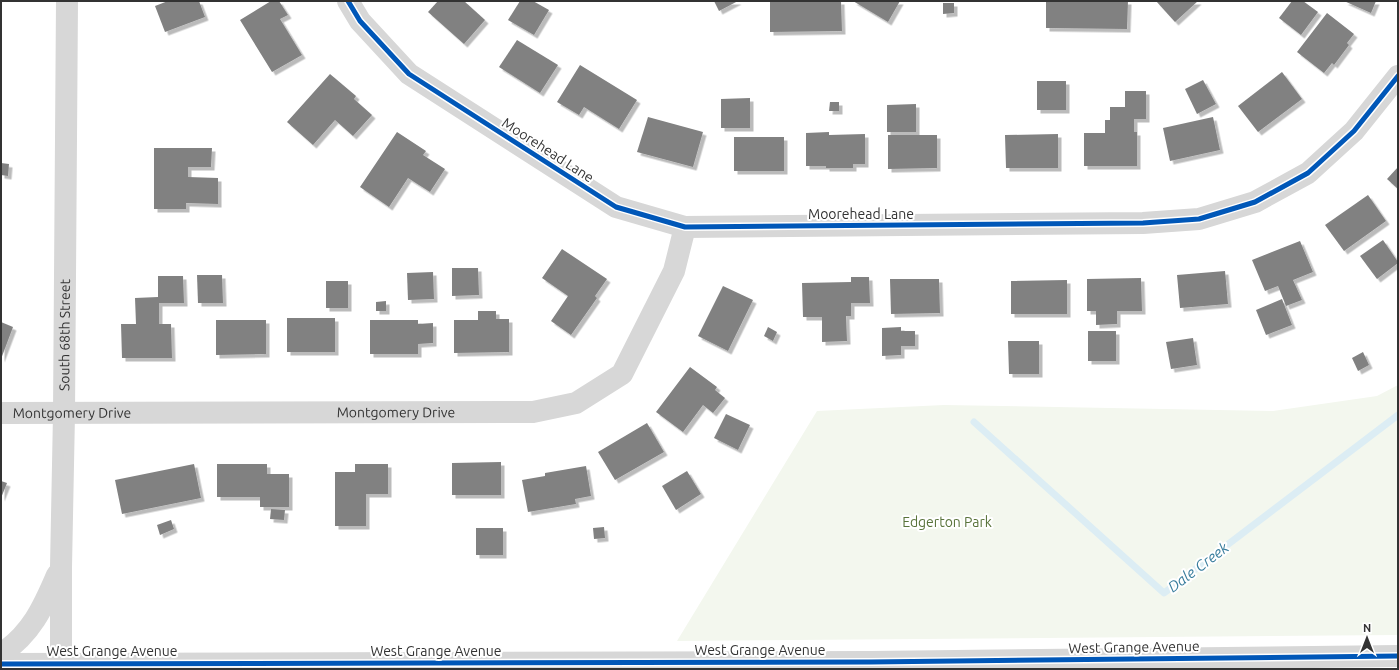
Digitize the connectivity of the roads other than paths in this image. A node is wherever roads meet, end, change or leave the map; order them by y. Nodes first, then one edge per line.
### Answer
1 (67, 1) edge
2 (348, 1) edge
3 (1398, 76) edge
4 (685, 227) junction
5 (1, 413) edge
6 (64, 414) junction
7 (61, 567) junction
8 (1, 654) edge
9 (1396, 660) edge
10 (1, 664) edge
11 (61, 666) edge
12 (871, 666) edge

1 - 6 street, South 68th Street
2 - 4 street, Moorehead Lane
3 - 4 street, Moorehead Lane
4 - 6 street, Montgomery Drive
5 - 6 street, Montgomery Drive
6 - 7 street, South 68th Street
7 - 8 street
7 - 11 street, South 68th Street
9 - 12 street, West Grange Avenue
10 - 11 street, West Grange Avenue
11 - 12 street, West Grange Avenue

